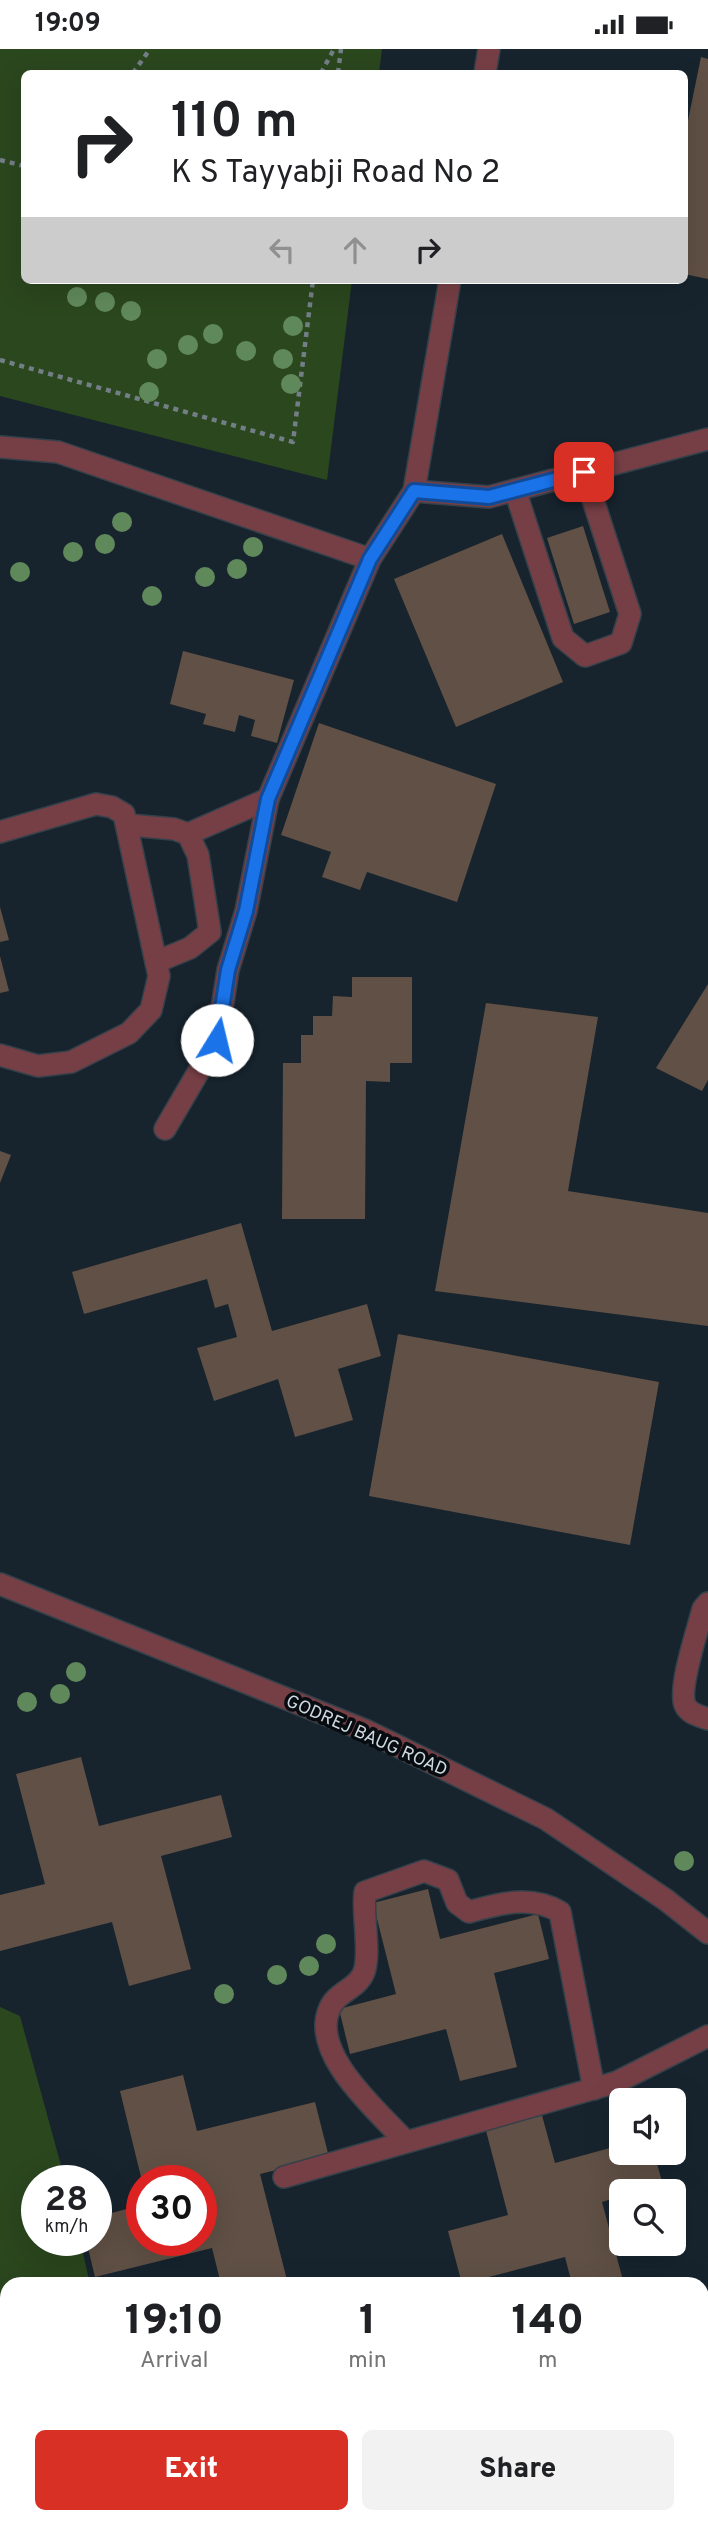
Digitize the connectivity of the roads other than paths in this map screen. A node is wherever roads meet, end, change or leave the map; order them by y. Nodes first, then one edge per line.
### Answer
1 (489, 49) edge
2 (486, 70) edge
3 (449, 284) edge
4 (708, 439) edge
5 (0, 447) edge
6 (584, 472) junction
7 (414, 491) junction
8 (515, 491) junction
9 (370, 559) junction
10 (268, 799) junction
11 (128, 825) junction
12 (0, 832) edge
13 (188, 834) junction
14 (156, 962) junction
15 (0, 1055) edge
16 (165, 1129) dead end
17 (0, 1584) edge
18 (708, 1603) edge
19 (708, 1719) edge
20 (708, 1933) edge
21 (708, 2036) edge
22 (594, 2089) junction
23 (406, 2142) junction
24 (284, 2177) dead end

1 - 2 street
3 - 7 street
4 - 6 street
5 - 9 street
6 - 8 street
6 - 8 street
7 - 8 street
7 - 9 street
9 - 10 street
10 - 13 street
10 - 16 street
11 - 12 street
11 - 13 street
11 - 14 street
13 - 14 street
14 - 15 street
17 - 20 street, GODREJ BAUG ROAD
18 - 19 street
21 - 22 street
22 - 23 street
22 - 23 street
23 - 24 street

